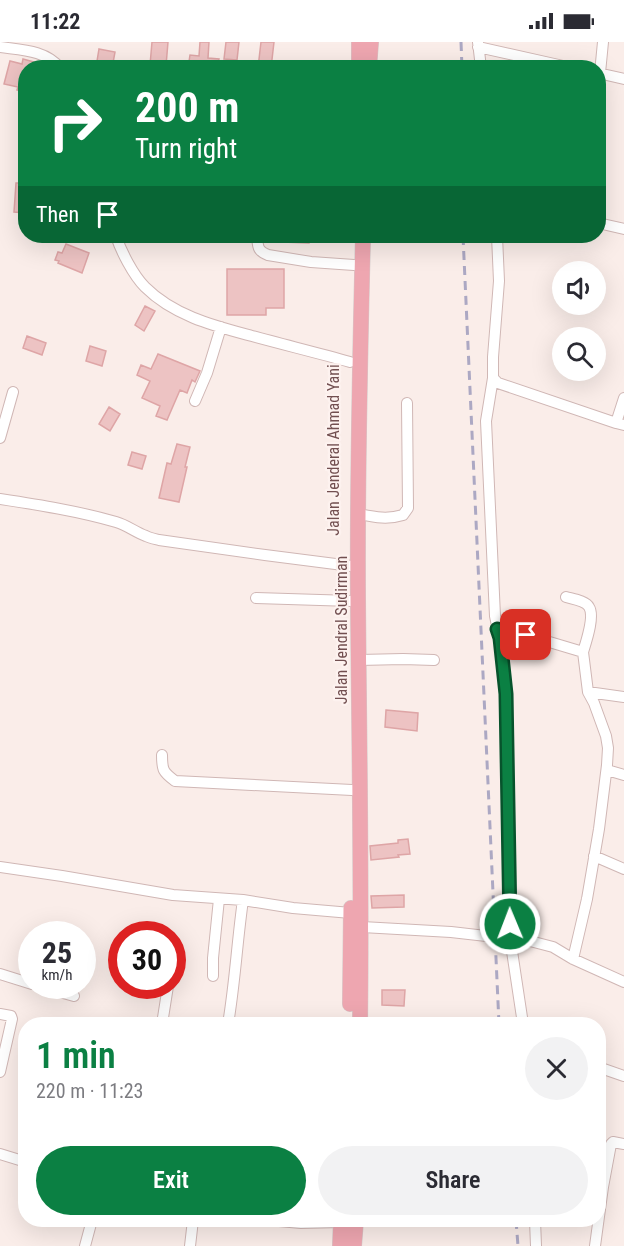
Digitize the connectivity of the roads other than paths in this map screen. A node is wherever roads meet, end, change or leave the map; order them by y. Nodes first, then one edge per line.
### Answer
1 (44, 42) edge
2 (360, 42) edge
3 (371, 42) edge
4 (603, 42) edge
5 (478, 45) edge
6 (0, 47) edge
7 (41, 54) junction
8 (53, 60) edge
9 (359, 60) edge
10 (370, 60) edge
11 (480, 60) edge
12 (539, 60) edge
13 (601, 60) edge
14 (606, 75) edge
15 (624, 79) edge
16 (606, 225) edge
17 (624, 229) edge
18 (119, 243) edge
19 (258, 243) edge
20 (354, 243) edge
21 (363, 243) edge
22 (498, 243) edge
23 (354, 265) junction
24 (221, 327) junction
25 (350, 362) junction
26 (493, 378) junction
27 (13, 392) dead end
28 (624, 398) edge
29 (195, 401) dead end
30 (406, 404) dead end
31 (620, 424) edge
32 (0, 437) edge
33 (0, 499) edge
34 (358, 514) junction
35 (351, 566) junction
36 (566, 597) dead end
37 (256, 598) dead end
38 (351, 601) junction
39 (497, 629) junction
40 (584, 652) junction
41 (359, 660) junction
42 (434, 660) dead end
43 (588, 692) junction
44 (624, 697) edge
45 (162, 755) dead end
46 (607, 770) junction
47 (624, 775) edge
48 (352, 790) junction
49 (594, 856) junction
50 (624, 869) edge
51 (1, 871) edge
52 (219, 899) junction
53 (243, 900) junction
54 (351, 913) junction
55 (362, 927) junction
56 (510, 938) junction
57 (573, 959) junction
58 (0, 974) edge
59 (213, 976) dead end
60 (18, 980) edge
61 (624, 982) edge
62 (166, 999) edge
63 (0, 1014) edge
64 (163, 1017) edge
65 (229, 1017) edge
66 (350, 1017) edge
67 (360, 1017) edge
68 (522, 1017) edge
69 (606, 1070) edge
70 (0, 1072) edge
71 (624, 1076) edge
72 (624, 1144) edge
73 (0, 1154) edge
74 (18, 1160) edge
75 (606, 1171) edge
76 (90, 1227) edge
77 (192, 1227) edge
78 (344, 1227) edge
79 (348, 1227) edge
80 (536, 1227) edge
81 (598, 1227) edge
82 (86, 1246) edge
83 (190, 1246) edge
84 (339, 1246) edge
85 (354, 1246) edge
86 (536, 1246) edge
87 (596, 1246) edge

1 - 7 street
2 - 9 highway
3 - 10 highway
4 - 13 street
5 - 11 street
5 - 12 street
6 - 7 street
7 - 8 street
14 - 15 street
16 - 17 street
18 - 24 street
19 - 23 street
20 - 23 highway, Jalan Jenderal Ahmad Yani
21 - 34 highway, Jalan Jendral Sudirman
22 - 26 street
23 - 25 highway, Jalan Jenderal Ahmad Yani
24 - 25 street
24 - 29 street
25 - 35 highway, Jalan Jenderal Ahmad Yani
26 - 31 street
26 - 39 street
27 - 32 street
28 - 31 street
30 - 34 street
33 - 35 street
34 - 41 highway, Jalan Jendral Sudirman
35 - 38 highway, Jalan Jenderal Ahmad Yani
36 - 40 street
37 - 38 street
38 - 48 highway, Jalan Jenderal Ahmad Yani
39 - 40 street
39 - 56 street
40 - 43 street
41 - 42 street
41 - 55 highway, Jalan Jendral Sudirman
43 - 44 street
43 - 46 street
45 - 48 street
46 - 47 street
46 - 49 street
48 - 54 highway, Jalan Jenderal Ahmad Yani
49 - 50 street
49 - 57 street
51 - 52 street
52 - 53 street
52 - 59 street
53 - 54 street
53 - 65 street
54 - 66 highway, Jalan Jenderal Ahmad Yani
55 - 56 street
55 - 67 highway, Jalan Jendral Sudirman
56 - 57 street
56 - 68 street
57 - 61 street
58 - 60 street
62 - 64 street
63 - 70 street
69 - 71 street
72 - 75 street
73 - 74 street
76 - 82 street
77 - 83 street
78 - 84 highway
79 - 85 highway
80 - 86 street
81 - 87 street

